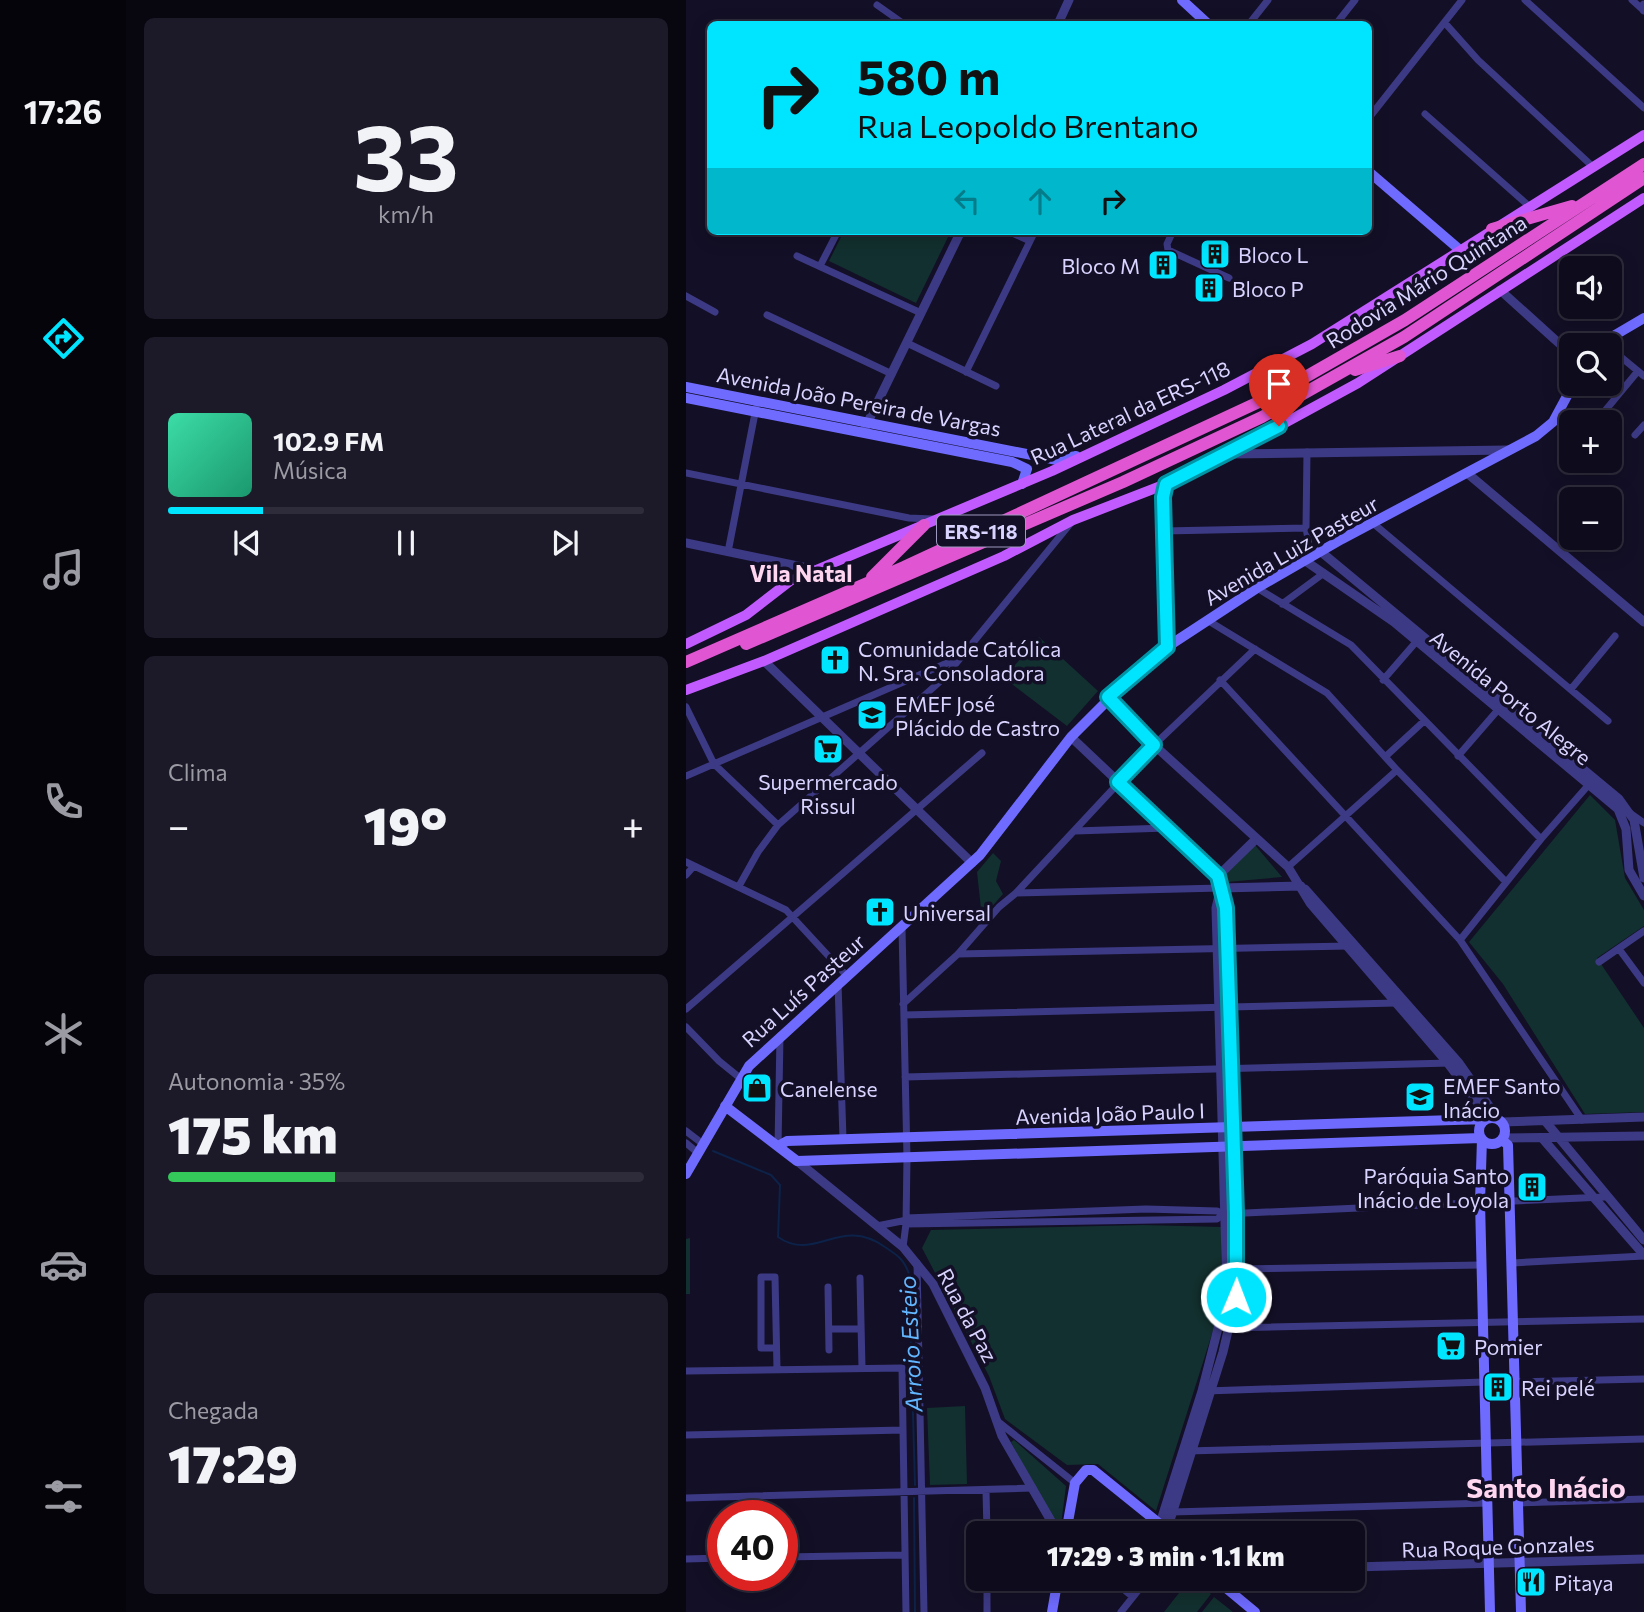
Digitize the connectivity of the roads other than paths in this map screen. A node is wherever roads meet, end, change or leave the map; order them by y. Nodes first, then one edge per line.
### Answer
1 (1069, 0) edge
2 (1182, 0) edge
3 (1268, 0) edge
4 (1355, 0) edge
5 (1462, 0) edge
6 (1525, 0) edge
7 (1633, 0) edge
8 (877, 5) dead end
9 (1643, 8) edge
10 (900, 21) edge
11 (1059, 21) edge
12 (1205, 21) edge
13 (1251, 21) edge
14 (1338, 21) edge
15 (1445, 23) junction
16 (1644, 108) edge
17 (1372, 114) edge
18 (1425, 114) dead end
19 (1644, 135) edge
20 (1644, 164) edge
21 (1591, 165) junction
22 (1372, 175) edge
23 (1644, 178) edge
24 (1644, 198) edge
25 (1589, 201) junction
26 (1529, 206) junction
27 (1492, 229) junction
28 (836, 235) edge
29 (959, 235) edge
30 (1017, 235) edge
31 (1033, 235) edge
32 (1171, 235) edge
33 (1030, 241) junction
34 (1460, 250) junction
35 (797, 256) dead end
36 (820, 266) junction
37 (1229, 278) dead end
38 (1500, 290) junction
39 (686, 296) edge
40 (715, 312) dead end
41 (921, 313) junction
42 (767, 315) dead end
43 (1644, 318) edge
44 (1622, 333) edge
45 (906, 343) junction
46 (1559, 343) edge
47 (1401, 356) junction
48 (1622, 359) edge
49 (967, 372) junction
50 (1344, 372) junction
51 (892, 374) junction
52 (1641, 374) edge
53 (996, 386) dead end
54 (686, 387) edge
55 (1567, 396) edge
56 (686, 398) edge
57 (756, 406) junction
58 (1606, 410) edge
59 (1644, 425) edge
60 (865, 427) junction
61 (1635, 435) dead end
62 (1256, 438) junction
63 (931, 439) junction
64 (1105, 445) junction
65 (1507, 450) junction
66 (1307, 452) junction
67 (1259, 453) junction
68 (1031, 454) junction
69 (1228, 454) junction
70 (1026, 467) junction
71 (686, 473) edge
72 (1467, 473) junction
73 (741, 484) junction
74 (1021, 484) junction
75 (1166, 484) junction
76 (1153, 489) junction
77 (1163, 497) junction
78 (898, 516) junction
79 (939, 518) junction
80 (1073, 520) junction
81 (1374, 524) junction
82 (924, 525) junction
83 (1306, 528) junction
84 (1164, 531) junction
85 (1050, 532) junction
86 (902, 535) junction
87 (686, 543) edge
88 (1055, 543) junction
89 (728, 552) junction
90 (1312, 556) junction
91 (790, 565) junction
92 (817, 570) junction
93 (1324, 573) junction
94 (790, 581) junction
95 (867, 582) junction
96 (1257, 588) junction
97 (1282, 604) junction
98 (1397, 618) junction
99 (1206, 620) junction
100 (1644, 622) edge
101 (1615, 636) dead end
102 (687, 640) edge
103 (1416, 642) junction
104 (1167, 647) junction
105 (1255, 649) junction
106 (965, 655) junction
107 (764, 661) junction
108 (686, 662) edge
109 (933, 667) junction
110 (1461, 667) junction
111 (686, 671) edge
112 (1456, 677) junction
113 (944, 678) junction
114 (1220, 680) junction
115 (1383, 680) junction
116 (1571, 689) junction
117 (686, 690) edge
118 (1108, 697) junction
119 (686, 706) edge
120 (1497, 711) junction
121 (821, 718) junction
122 (1608, 721) dead end
123 (1423, 722) junction
124 (1520, 724) junction
125 (1071, 737) junction
126 (1154, 745) junction
127 (982, 752) dead end
128 (860, 755) junction
129 (1458, 756) junction
130 (1385, 757) junction
131 (714, 764) junction
132 (1396, 770) junction
133 (686, 776) edge
134 (1592, 781) junction
135 (1118, 782) junction
136 (916, 808) junction
137 (1625, 814) junction
138 (1345, 816) junction
139 (1644, 823) edge
140 (778, 825) junction
141 (1167, 828) junction
142 (1075, 831) junction
143 (1644, 834) edge
144 (1256, 839) junction
145 (1541, 839) junction
146 (1638, 843) junction
147 (972, 863) junction
148 (690, 864) edge
149 (1288, 867) junction
150 (686, 875) edge
151 (1218, 876) junction
152 (1644, 878) edge
153 (1506, 882) junction
154 (739, 886) junction
155 (1301, 886) junction
156 (1221, 888) junction
157 (1016, 893) junction
158 (1644, 896) edge
159 (792, 916) junction
160 (902, 928) junction
161 (1644, 931) edge
162 (1460, 940) junction
163 (1347, 946) junction
164 (1358, 946) junction
165 (1619, 948) junction
166 (1217, 949) junction
167 (1227, 949) junction
168 (958, 954) junction
169 (1599, 962) dead end
170 (842, 979) junction
171 (1644, 983) edge
172 (1396, 1003) junction
173 (903, 1004) junction
174 (1224, 1008) junction
175 (686, 1009) edge
176 (904, 1015) junction
177 (686, 1027) edge
178 (780, 1035) junction
179 (1447, 1062) junction
180 (1459, 1063) junction
181 (1227, 1068) junction
182 (905, 1077) junction
183 (740, 1078) junction
184 (724, 1106) junction
185 (1644, 1117) edge
186 (1494, 1120) junction
187 (1582, 1120) junction
188 (1546, 1122) junction
189 (1228, 1129) junction
190 (686, 1131) edge
191 (1644, 1136) edge
192 (906, 1138) junction
193 (1542, 1138) junction
194 (1559, 1138) junction
195 (843, 1139) junction
196 (1481, 1139) junction
197 (1503, 1139) junction
198 (686, 1143) edge
199 (778, 1146) junction
200 (1228, 1147) junction
201 (701, 1148) junction
202 (907, 1158) junction
203 (797, 1161) junction
204 (686, 1174) edge
205 (1600, 1198) junction
206 (1479, 1202) junction
207 (1510, 1202) junction
208 (1236, 1213) junction
209 (1224, 1214) junction
210 (906, 1221) junction
211 (877, 1226) junction
212 (1644, 1240) edge
213 (903, 1247) junction
214 (1644, 1256) edge
215 (917, 1263) junction
216 (1512, 1263) junction
217 (1481, 1265) junction
218 (1231, 1269) junction
219 (860, 1278) dead end
220 (828, 1287) dead end
221 (1644, 1318) edge
222 (1482, 1321) junction
223 (1513, 1322) junction
224 (1225, 1328) junction
225 (829, 1329) junction
226 (861, 1329) junction
227 (775, 1348) junction
228 (829, 1350) dead end
229 (862, 1368) junction
230 (777, 1369) junction
231 (686, 1371) edge
232 (1644, 1379) edge
233 (1484, 1382) junction
234 (1515, 1382) junction
235 (1206, 1391) junction
236 (996, 1420) junction
237 (903, 1430) junction
238 (686, 1435) edge
239 (1644, 1439) edge
240 (1517, 1443) junction
241 (1486, 1444) junction
242 (1186, 1451) junction
243 (1076, 1482) junction
244 (1034, 1488) junction
245 (986, 1490) junction
246 (921, 1492) junction
247 (904, 1493) junction
248 (686, 1498) edge
249 (1644, 1499) edge
250 (1488, 1503) junction
251 (1518, 1503) junction
252 (1172, 1512) junction
253 (987, 1521) edge
254 (1052, 1521) edge
255 (1068, 1521) edge
256 (1152, 1521) edge
257 (1166, 1521) edge
258 (1168, 1521) edge
259 (904, 1555) junction
260 (798, 1557) edge
261 (707, 1558) edge
262 (686, 1559) edge
263 (1644, 1559) edge
264 (1490, 1563) junction
265 (1519, 1563) junction
266 (1365, 1567) edge
267 (987, 1591) edge
268 (1056, 1591) edge
269 (1126, 1591) edge
270 (1138, 1591) edge
271 (1231, 1591) edge
272 (1237, 1591) edge
273 (1133, 1597) junction
274 (1254, 1609) edge
275 (906, 1612) edge
276 (924, 1612) edge
277 (987, 1612) edge
278 (1052, 1612) edge
279 (1121, 1612) edge
280 (1266, 1612) edge
281 (1490, 1612) edge
282 (1521, 1612) edge

1 - 11 street
2 - 12 main road
3 - 13 street
4 - 14 street
5 - 15 street
6 - 16 street
7 - 9 street
8 - 10 street
15 - 17 street
15 - 21 street
18 - 26 street
19 - 21 main road, Rua Lateral da ERS-118
20 - 25 highway, Rodovia Mário Quintana / ERS-118
21 - 26 main road, Rua Lateral da ERS-118
22 - 34 main road
23 - 50 highway, Rodovia Mário Quintana / ERS-118
24 - 38 main road
25 - 27 highway
25 - 95 highway, Rodovia Mário Quintana / ERS-118
26 - 27 main road, Rua Lateral da ERS-118
27 - 34 main road, Rua Lateral da ERS-118
28 - 36 street
29 - 41 street
30 - 33 street
31 - 33 street
32 - 37 street
33 - 49 street
34 - 64 main road, Rua Lateral da ERS-118
35 - 36 street
36 - 41 street
38 - 46 street
38 - 47 main road
39 - 40 street
41 - 45 street
42 - 51 street
43 - 44 main road
45 - 49 street
45 - 51 street
47 - 50 highway
47 - 62 main road
48 - 52 street
49 - 53 street
50 - 111 highway, Rodovia Mário Quintana / ERS-118
51 - 60 street
52 - 58 street
54 - 57 main road, Avenida João Pereira de Vargas
55 - 65 main road
56 - 57 main road, Avenida João Pereira de Vargas
57 - 60 main road, Avenida João Pereira de Vargas
57 - 73 street
59 - 61 street
60 - 63 main road, Avenida João Pereira de Vargas
62 - 67 street
62 - 69 main road
63 - 68 main road, Avenida João Pereira de Vargas
63 - 70 main road, Avenida João Pereira de Vargas
64 - 68 main road, Avenida João Pereira de Vargas
64 - 74 main road, Rua Lateral da ERS-118
65 - 66 street
65 - 72 main road
66 - 67 street
66 - 83 street
67 - 69 street
68 - 70 main road
69 - 75 main road
70 - 74 main road
71 - 73 street
72 - 81 main road, Avenida Luiz Pasteur
72 - 100 street
73 - 78 street
73 - 89 street
74 - 79 main road, Rua Lateral da ERS-118
75 - 76 main road
75 - 77 street
76 - 77 street
76 - 80 main road
77 - 84 street
78 - 79 street
78 - 86 street
79 - 82 main road, Rua Lateral da ERS-118
80 - 85 main road
80 - 88 street
81 - 90 main road, Avenida Luiz Pasteur
81 - 116 street
82 - 86 main road, Rua Lateral da ERS-118
82 - 95 highway
83 - 84 street
83 - 90 street
84 - 104 street
85 - 88 street
85 - 107 main road
86 - 92 main road, Rua Lateral da ERS-118
87 - 89 street
88 - 106 street
89 - 91 street
90 - 93 street, Avenida Porto Alegre
90 - 96 main road, Avenida Luiz Pasteur
90 - 98 street, Avenida Porto Alegre
91 - 92 street
91 - 94 street
92 - 94 main road, Rua Lateral da ERS-118
93 - 97 street
93 - 98 street, Avenida Porto Alegre
94 - 102 main road, Rua Lateral da ERS-118
95 - 108 highway, Rodovia Mário Quintana / ERS-118
96 - 97 street
96 - 99 main road, Avenida Luiz Pasteur
97 - 115 street
98 - 103 street, Avenida Porto Alegre
98 - 110 street, Avenida Porto Alegre
99 - 104 main road, Avenida Luiz Pasteur
99 - 105 street
101 - 116 street
103 - 112 street, Avenida Porto Alegre
103 - 115 street
104 - 118 main road, Avenida Luiz Pasteur
105 - 114 street
105 - 130 street
106 - 109 street
106 - 113 street
107 - 117 main road
107 - 121 street
109 - 113 street
109 - 121 street
110 - 112 street
110 - 124 street, Avenida Porto Alegre
112 - 120 street, Avenida Porto Alegre
113 - 128 street
114 - 126 street
114 - 138 street
115 - 123 street
116 - 122 street
118 - 125 main road, Rua Luís Pasteur
118 - 126 street
119 - 131 street
120 - 124 street, Avenida Porto Alegre
120 - 129 street
121 - 128 street
121 - 131 street
123 - 129 street
123 - 130 street
124 - 134 street, Avenida Porto Alegre
125 - 135 street
125 - 147 main road, Rua Luís Pasteur
126 - 135 street
126 - 144 street
127 - 136 street
128 - 136 street
128 - 140 street
129 - 145 street
130 - 132 street
131 - 133 street
131 - 140 street
132 - 138 street
132 - 153 street
134 - 137 street, Avenida Porto Alegre
134 - 145 street
135 - 141 street
135 - 142 street
136 - 147 street
136 - 159 street
137 - 139 street
137 - 146 street, Avenida Porto Alegre
137 - 158 street
138 - 149 street
138 - 162 street
140 - 154 street
141 - 142 street
141 - 151 street
142 - 157 street
143 - 146 street
144 - 149 street
144 - 151 street
145 - 153 street
146 - 152 street, Avenida Porto Alegre
147 - 160 main road, Rua Luís Pasteur
148 - 150 street
148 - 154 street
149 - 155 street
151 - 156 street
153 - 162 street
154 - 159 street
155 - 156 street
155 - 163 street
155 - 164 street
156 - 157 street
156 - 166 street
156 - 167 street
157 - 168 street
159 - 170 street
159 - 175 street
160 - 170 main road, Rua Luís Pasteur
160 - 173 street
161 - 165 street
162 - 187 street
163 - 164 street
163 - 167 street
163 - 172 street
164 - 180 street
165 - 169 street
165 - 171 street
166 - 167 street
166 - 168 street
166 - 174 street
167 - 174 street
168 - 173 street
170 - 178 main road, Rua Luís Pasteur
170 - 195 street
172 - 174 street
172 - 179 street
173 - 176 street
174 - 176 street
174 - 181 street
176 - 182 street
177 - 183 street
178 - 183 main road, Rua Luís Pasteur
178 - 199 street
179 - 180 street
179 - 181 street
179 - 186 street
180 - 186 street
181 - 182 street
181 - 189 street
182 - 192 street
183 - 184 main road, Rua Luís Pasteur
184 - 199 main road, Rua da Paz
184 - 201 main road, Rua Luís Pasteur
185 - 187 street, Avenida João Paulo I
186 - 188 street, Avenida João Paulo I
186 - 189 main road, Avenida João Paulo I
186 - 196 main road
186 - 197 main road
187 - 188 street, Avenida João Paulo I
188 - 194 street
189 - 192 main road, Avenida João Paulo I
189 - 200 street
190 - 201 street
191 - 194 street
192 - 195 main road, Avenida João Paulo I
192 - 202 street
193 - 194 street
193 - 197 street
193 - 205 street
194 - 205 street
195 - 199 main road, Avenida João Paulo I
196 - 197 main road
196 - 200 main road, Avenida João Paulo I
196 - 206 main road
197 - 207 main road
198 - 201 street
199 - 203 main road, Rua da Paz
200 - 202 main road, Avenida João Paulo I
200 - 208 street
200 - 209 street
201 - 204 main road, Rua Luís Pasteur
202 - 203 main road, Avenida João Paulo I
202 - 210 street
203 - 211 street, Rua da Paz
205 - 207 street
205 - 212 street
205 - 214 street
206 - 207 street
206 - 208 street
206 - 217 main road
207 - 216 main road
208 - 209 street
208 - 218 street
209 - 210 street
209 - 218 street
210 - 211 street
210 - 213 street
211 - 213 street, Rua da Paz
213 - 215 street, Rua da Paz
214 - 216 street
215 - 236 street, Rua da Paz
215 - 246 street
216 - 223 main road
217 - 218 street
217 - 222 main road
218 - 224 street
219 - 226 street
220 - 225 street
221 - 223 street
222 - 223 street
222 - 224 street
222 - 233 main road
223 - 234 main road
224 - 235 street
225 - 226 street
225 - 228 street
226 - 229 street
227 - 227 street
227 - 230 street
229 - 230 street
229 - 237 street
230 - 231 street
232 - 234 street
233 - 235 street
233 - 241 main road
234 - 240 main road
235 - 242 street
236 - 243 street
236 - 244 street, Rua da Paz
237 - 238 street
237 - 247 street
239 - 240 street
240 - 241 street
240 - 251 main road
241 - 242 street
241 - 250 main road
242 - 252 street
242 - 257 street
243 - 255 main road
243 - 256 main road
244 - 245 street
244 - 254 street, Rua da Paz
245 - 246 street
245 - 253 street
246 - 247 street
246 - 276 street
247 - 248 street
247 - 259 street
249 - 251 street
250 - 252 street
250 - 264 main road
251 - 265 main road
252 - 258 street
259 - 260 street
259 - 275 street
261 - 262 street
263 - 265 street, Rua Roque Gonzales
264 - 265 street, Rua Roque Gonzales
264 - 266 street, Rua Roque Gonzales
264 - 281 main road
265 - 282 main road
267 - 277 street
268 - 278 main road
269 - 273 street
270 - 273 street
271 - 274 main road
272 - 274 main road
273 - 279 street
274 - 280 main road

